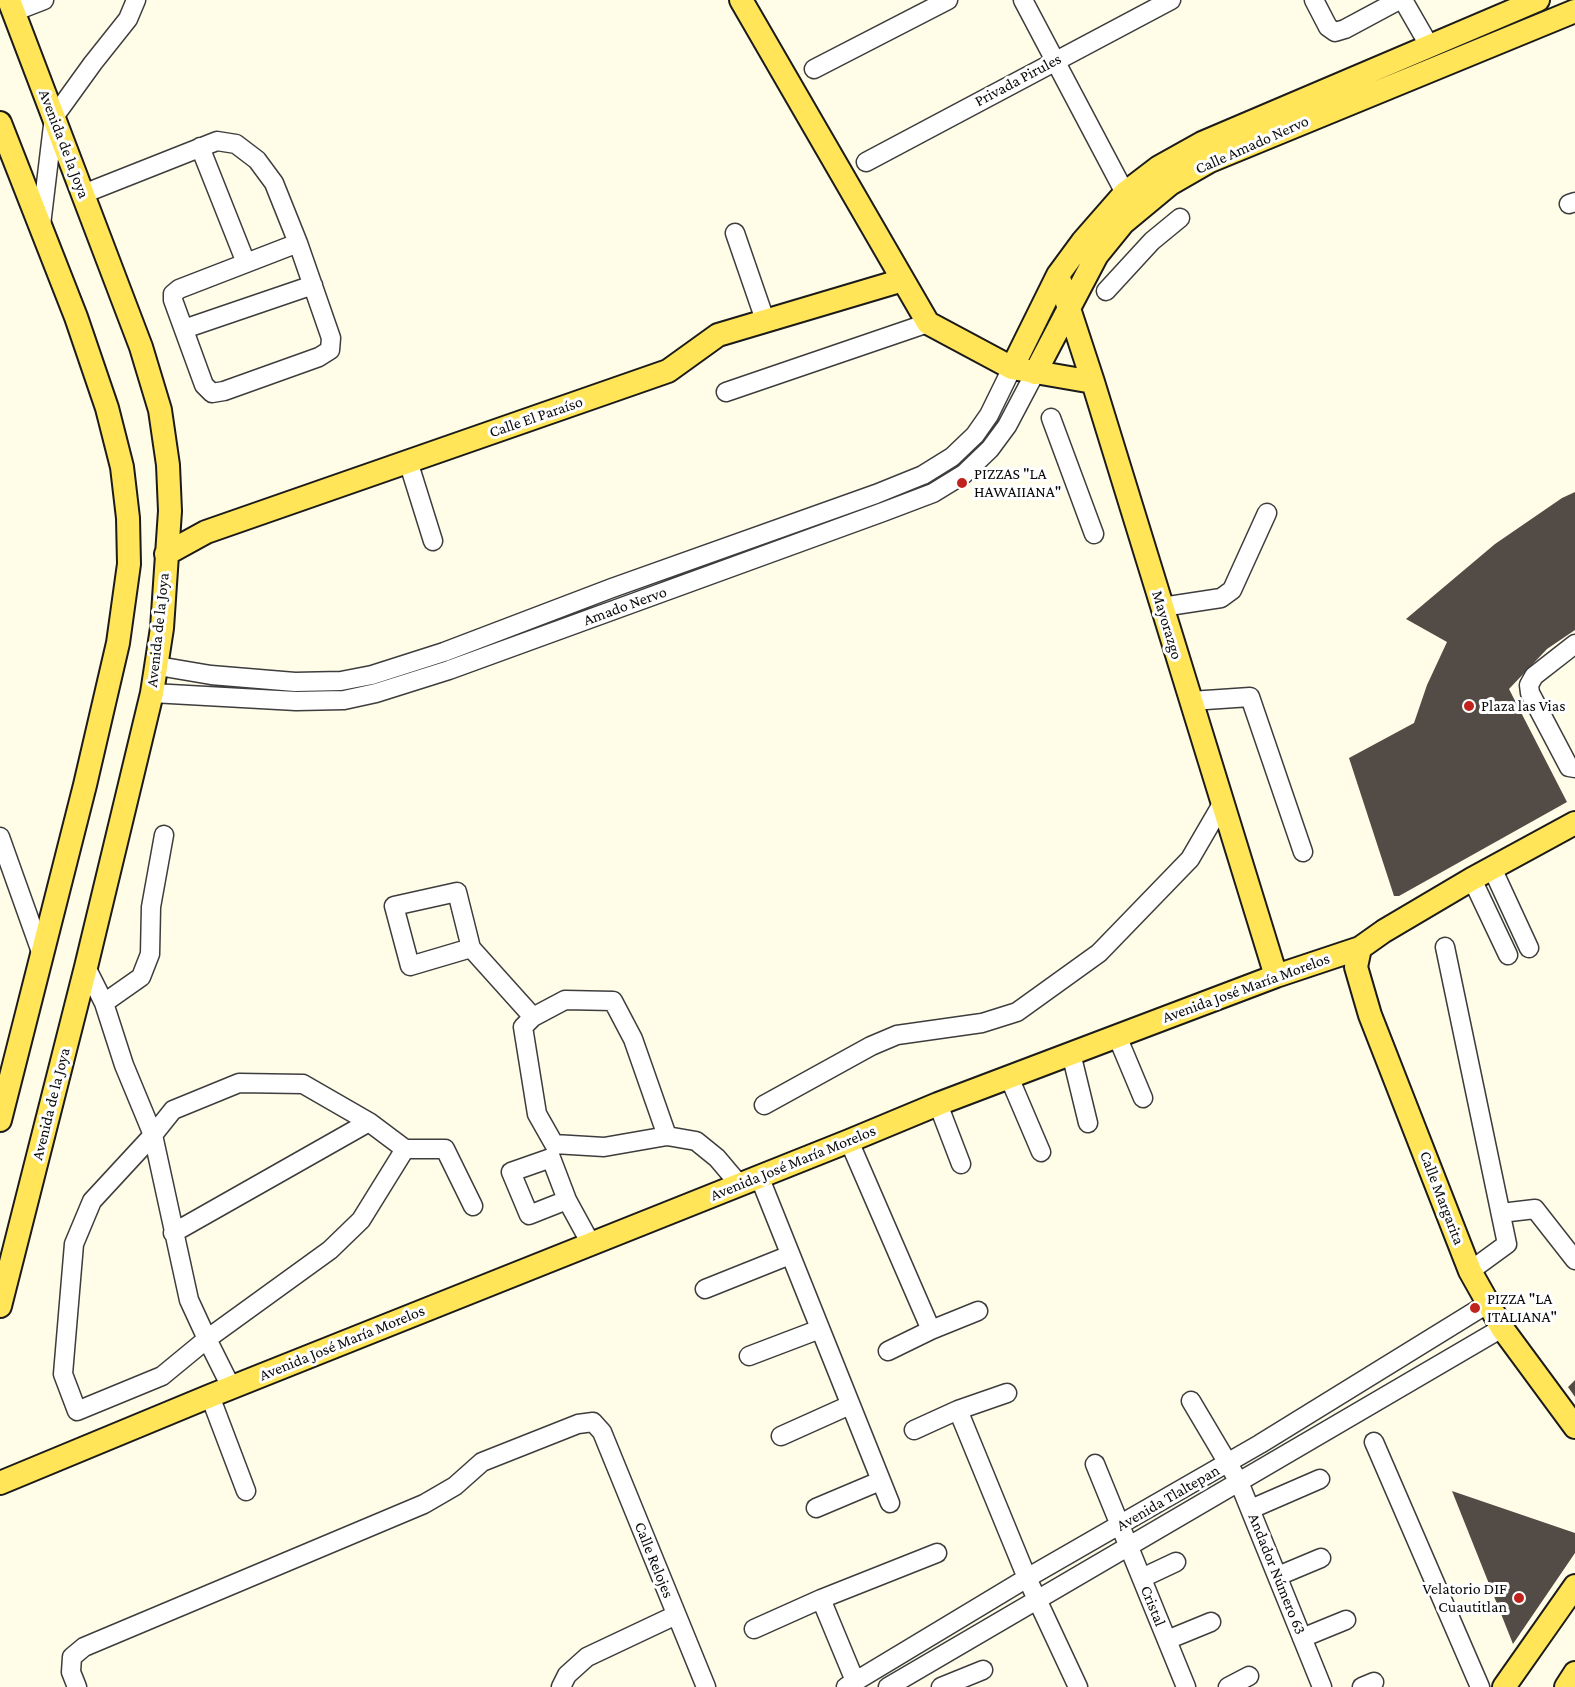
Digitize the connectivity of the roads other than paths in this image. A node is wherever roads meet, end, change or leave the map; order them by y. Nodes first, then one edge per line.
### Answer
1 (44, 0) edge
2 (136, 0) edge
3 (741, 0) edge
4 (948, 0) edge
5 (1023, 0) edge
6 (1170, 0) edge
7 (1314, 0) edge
8 (1401, 0) edge
9 (1537, 0) edge
10 (11, 6) edge
11 (1575, 10) edge
12 (1547, 22) junction
13 (1430, 47) junction
14 (1055, 60) junction
15 (814, 69) dead end
16 (54, 117) junction
17 (1287, 118) junction
18 (0, 123) edge
19 (200, 147) junction
20 (866, 162) dead end
21 (1125, 193) junction
22 (82, 194) junction
23 (1180, 218) dead end
24 (41, 225) junction
25 (735, 234) dead end
26 (297, 243) junction
27 (246, 263) junction
28 (1058, 275) junction
29 (903, 280) junction
30 (313, 285) junction
31 (1106, 291) dead end
32 (1068, 307) junction
33 (765, 320) junction
34 (928, 323) junction
35 (184, 329) junction
36 (1012, 368) junction
37 (1035, 373) junction
38 (1093, 382) junction
39 (726, 392) dead end
40 (1051, 418) dead end
41 (408, 461) junction
42 (1267, 513) dead end
43 (1094, 534) dead end
44 (433, 541) dead end
45 (166, 554) junction
46 (1162, 608) junction
47 (1575, 644) edge
48 (158, 666) junction
49 (152, 693) junction
50 (1191, 701) junction
51 (1575, 768) edge
52 (1222, 804) junction
53 (1575, 823) edge
54 (164, 835) dead end
55 (0, 837) edge
56 (1303, 852) dead end
57 (1492, 868) junction
58 (1472, 879) junction
59 (1445, 947) dead end
60 (471, 948) junction
61 (1360, 948) junction
62 (1529, 948) dead end
63 (41, 952) junction
64 (1508, 955) dead end
65 (86, 967) junction
66 (1276, 976) junction
67 (104, 1004) junction
68 (533, 1017) junction
69 (1117, 1036) junction
70 (9, 1053) edge
71 (1071, 1053) junction
72 (1008, 1077) junction
73 (1143, 1098) dead end
74 (938, 1104) junction
75 (764, 1105) dead end
76 (0, 1120) edge
77 (369, 1122) junction
78 (1088, 1123) dead end
79 (153, 1134) junction
80 (667, 1136) junction
81 (849, 1141) junction
82 (405, 1149) junction
83 (1041, 1152) dead end
84 (961, 1164) dead end
85 (749, 1180) junction
86 (567, 1200) dead end
87 (473, 1206) dead end
88 (1500, 1213) junction
89 (173, 1233) junction
90 (591, 1244) junction
91 (790, 1255) junction
92 (1575, 1260) edge
93 (1470, 1271) junction
94 (705, 1289) dead end
95 (1487, 1304) junction
96 (0, 1306) edge
97 (978, 1311) dead end
98 (1502, 1328) junction
99 (820, 1329) junction
100 (931, 1330) junction
101 (207, 1339) junction
102 (888, 1351) dead end
103 (749, 1356) dead end
104 (1356, 1386) junction
105 (220, 1392) junction
106 (1007, 1393) dead end
107 (1191, 1401) dead end
108 (850, 1405) junction
109 (1368, 1406) junction
110 (958, 1410) junction
111 (1575, 1427) edge
112 (914, 1430) dead end
113 (781, 1436) dead end
114 (1374, 1442) dead end
115 (1228, 1462) junction
116 (1095, 1464) dead end
117 (1320, 1479) dead end
118 (880, 1481) junction
119 (1239, 1482) junction
120 (0, 1483) edge
121 (246, 1491) dead end
122 (890, 1503) dead end
123 (816, 1508) dead end
124 (1251, 1509) junction
125 (1120, 1526) junction
126 (1129, 1546) junction
127 (937, 1553) dead end
128 (1321, 1558) dead end
129 (1176, 1562) dead end
130 (1278, 1576) junction
131 (1027, 1578) junction
132 (1142, 1578) junction
133 (1575, 1586) edge
134 (821, 1599) junction
135 (1037, 1600) junction
136 (676, 1615) junction
137 (1346, 1620) dead end
138 (1211, 1622) dead end
139 (754, 1629) dead end
140 (1302, 1638) junction
141 (1167, 1640) junction
142 (982, 1670) dead end
143 (1575, 1673) edge
144 (1249, 1676) dead end
145 (850, 1684) edge
146 (77, 1687) edge
147 (561, 1687) edge
148 (706, 1687) edge
149 (888, 1687) edge
150 (941, 1687) edge
151 (1078, 1687) edge
152 (1186, 1687) edge
153 (1228, 1687) edge
154 (1322, 1687) edge
155 (1480, 1687) edge
156 (1504, 1687) edge
157 (1566, 1687) edge

1 - 10 street
2 - 16 street
3 - 29 main road
4 - 15 street
5 - 14 street
6 - 14 street, Privada Pirules
7 - 8 street
8 - 13 street
9 - 12 street
9 - 13 main road, Calle Amado Nervo
10 - 16 main road, Avenida de la Joya
11 - 12 main road, Calle Amado Nervo
12 - 17 main road, Calle Amado Nervo
13 - 17 main road, Calle Amado Nervo
14 - 20 street, Privada Pirules
14 - 21 street
16 - 22 main road, Avenida de la Joya
16 - 24 street
17 - 21 main road, Calle Amado Nervo
17 - 32 main road, Calle Amado Nervo
18 - 24 main road
19 - 22 street
19 - 26 street
19 - 27 street
21 - 28 main road, Calle Amado Nervo
22 - 45 main road, Avenida de la Joya
23 - 31 street
24 - 63 main road
25 - 33 street
26 - 27 street
26 - 30 street
27 - 35 street
28 - 32 main road, Mayorazgo
28 - 36 main road, Calle Amado Nervo
29 - 33 main road, Calle El Paraíso
29 - 34 main road
30 - 35 street
30 - 35 street
32 - 37 main road, Calle Amado Nervo
32 - 38 main road, Mayorazgo
33 - 41 main road, Calle El Paraíso
34 - 36 main road
34 - 39 street
36 - 37 main road
36 - 48 street, Amado Nervo
37 - 38 main road
37 - 49 street, Amado Nervo
38 - 46 main road, Mayorazgo
40 - 43 street
41 - 44 street
41 - 45 main road, Calle El Paraíso
42 - 46 street
45 - 48 main road, Avenida de la Joya
46 - 50 main road, Mayorazgo
47 - 51 street
48 - 49 main road, Avenida de la Joya
49 - 65 main road, Avenida de la Joya
50 - 52 main road, Mayorazgo
50 - 56 street
52 - 66 main road, Mayorazgo
52 - 75 street
53 - 57 main road, Avenida José María Morelos
54 - 67 street
55 - 63 street
57 - 58 main road, Avenida José María Morelos
57 - 62 street
58 - 61 main road, Avenida José María Morelos
58 - 64 street
59 - 88 street
60 - 60 street
60 - 68 street
61 - 66 main road, Avenida José María Morelos
61 - 93 main road, Calle Margarita
63 - 70 main road
65 - 67 street
65 - 96 main road, Avenida de la Joya
66 - 69 main road, Avenida José María Morelos
67 - 79 street
68 - 80 street
68 - 80 street
69 - 71 main road, Avenida José María Morelos
69 - 73 street
70 - 76 main road
71 - 72 main road, Avenida José María Morelos
71 - 78 street
72 - 74 main road, Avenida José María Morelos
72 - 83 street
74 - 81 main road, Avenida José María Morelos
74 - 84 street
77 - 79 street
77 - 82 street
77 - 89 street
79 - 89 street
79 - 101 street
80 - 85 street
81 - 85 main road, Avenida José María Morelos
81 - 100 street
82 - 87 street
82 - 101 street
85 - 90 main road, Avenida José María Morelos
85 - 91 street
86 - 90 street
88 - 92 street
88 - 93 street
89 - 101 street
90 - 105 main road, Avenida José María Morelos
91 - 94 street
91 - 99 street
93 - 95 main road, Calle Margarita
95 - 98 main road, Calle Margarita
95 - 104 street, Avenida Tlaltepan
97 - 100 street
98 - 109 street, Avenida Tlaltepan
98 - 111 main road, Calle Margarita
99 - 103 street
99 - 108 street
100 - 102 street
101 - 105 street
104 - 109 street
104 - 115 street, Avenida Tlaltepan
105 - 120 main road, Avenida José María Morelos
105 - 121 street
106 - 110 street
107 - 115 street, Andador Número 63
108 - 113 street
108 - 118 street
109 - 119 street, Avenida Tlaltepan
110 - 112 street
110 - 131 street
114 - 155 street
115 - 119 street, Andador Número 63
115 - 125 street, Avenida Tlaltepan
116 - 125 street, Cristal
117 - 124 street
118 - 122 street
118 - 123 street
119 - 124 street, Andador Número 63
119 - 126 street, Avenida Tlaltepan
124 - 130 street, Andador Número 63
125 - 126 street, Cristal
125 - 131 street, Avenida Tlaltepan
126 - 132 street, Cristal
126 - 135 street, Avenida Tlaltepan
127 - 134 street
128 - 130 street
129 - 132 street
130 - 140 street, Andador Número 63
131 - 135 street
131 - 145 street, Avenida Tlaltepan
132 - 141 street, Cristal
133 - 156 main road
134 - 139 street
134 - 145 street
135 - 149 street, Avenida Tlaltepan
135 - 151 street
136 - 146 street, Calle Relojes
136 - 147 street
136 - 148 street, Calle Relojes
137 - 140 street
138 - 141 street
140 - 154 street, Andador Número 63
141 - 152 street, Cristal
142 - 150 street
143 - 157 main road
144 - 153 street

